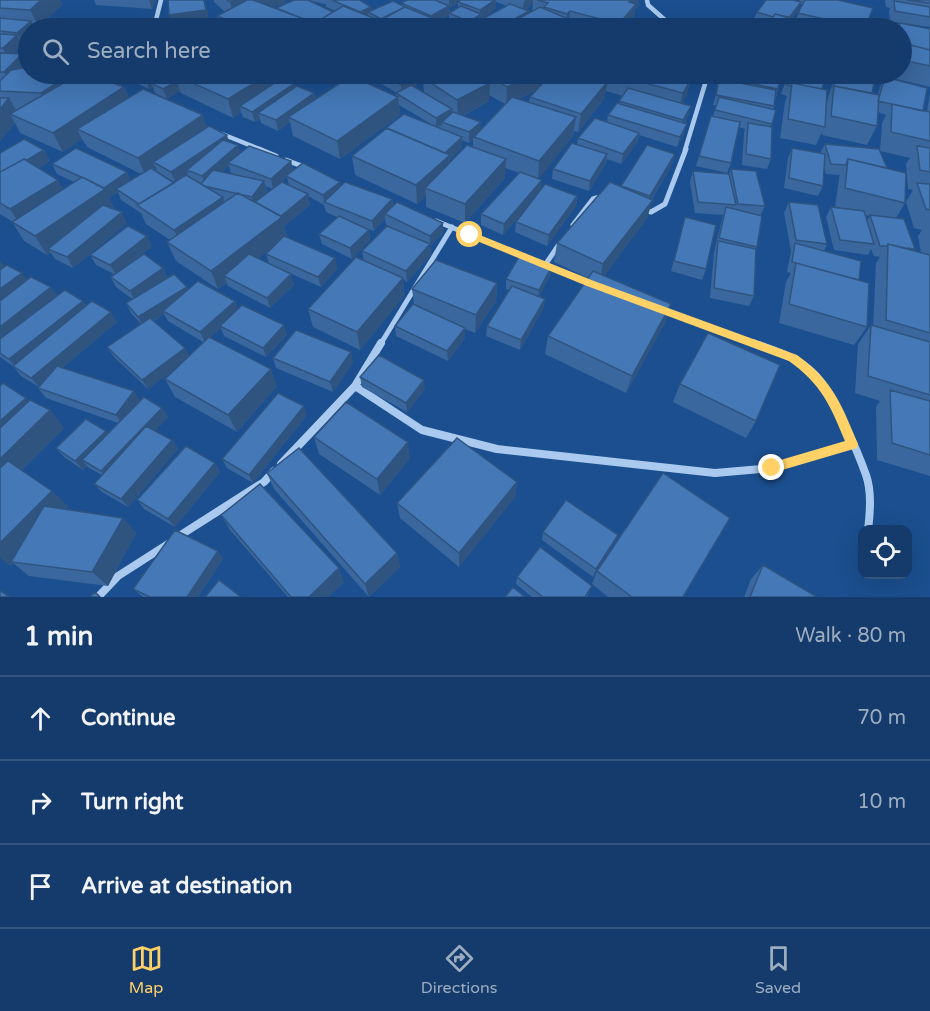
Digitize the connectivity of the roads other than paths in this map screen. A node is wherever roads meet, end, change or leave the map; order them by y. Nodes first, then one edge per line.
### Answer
1 (161, 0) edge
2 (647, 0) edge
3 (849, 16) edge
4 (156, 18) edge
5 (661, 18) edge
6 (859, 18) edge
7 (100, 84) edge
8 (705, 84) edge
9 (105, 86) edge
10 (213, 130) edge
11 (311, 170) edge
12 (609, 197) edge
13 (638, 208) edge
14 (430, 218) edge
15 (452, 227) junction
16 (572, 227) edge
17 (565, 236) edge
18 (545, 265) junction
19 (602, 287) edge
20 (658, 308) edge
21 (354, 386) junction
22 (853, 444) junction
23 (869, 525) edge
24 (98, 597) edge

1 - 4 street
2 - 5 street
3 - 6 street
7 - 9 street
8 - 13 street
10 - 11 street
12 - 16 street
14 - 15 street
15 - 18 street
15 - 21 street
17 - 18 street
18 - 19 street
20 - 22 street
21 - 22 street
21 - 24 street
22 - 23 street

